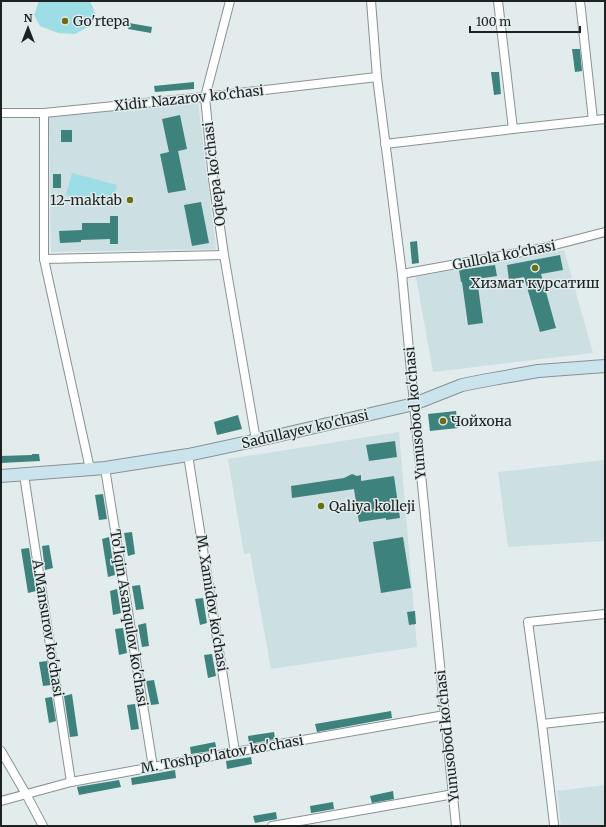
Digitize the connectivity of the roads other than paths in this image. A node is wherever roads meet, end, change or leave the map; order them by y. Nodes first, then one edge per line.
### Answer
1 (230, 1) edge
2 (371, 1) edge
3 (498, 1) edge
4 (580, 1) edge
5 (377, 77) junction
6 (205, 96) junction
7 (1, 113) edge
8 (44, 113) junction
9 (605, 119) edge
10 (593, 120) junction
11 (513, 129) junction
12 (385, 144) junction
13 (605, 232) edge
14 (224, 255) junction
15 (44, 259) junction
16 (402, 274) junction
17 (605, 366) edge
18 (414, 404) junction
19 (256, 440) junction
20 (188, 455) junction
21 (105, 468) junction
22 (90, 469) junction
23 (24, 474) junction
24 (1, 476) edge
25 (605, 614) edge
26 (445, 715) junction
27 (605, 717) edge
28 (542, 724) junction
29 (1, 751) edge
30 (235, 752) junction
31 (153, 767) junction
32 (71, 782) junction
33 (26, 794) junction
34 (454, 794) junction
35 (1, 801) edge
36 (554, 824) dead end
37 (43, 826) edge
38 (272, 826) edge
39 (456, 826) edge

1 - 6 street, Oqtepa ko'chasi
2 - 5 street, Yunusobod ko'chasi
3 - 11 street
4 - 10 street
5 - 6 street, Xidir Nazarov ko'chasi
5 - 12 street, Yunusobod ko'chasi
6 - 8 street, Xidir Nazarov ko'chasi
6 - 14 street, Oqtepa ko'chasi
7 - 8 street, Xidir Nazarov ko'chasi
8 - 15 street
9 - 10 street
10 - 11 street
11 - 12 street
12 - 16 street, Yunusobod ko'chasi
13 - 16 street, Gullola ko'chasi
14 - 15 street
14 - 19 street, Oqtepa ko'chasi
15 - 22 street
16 - 18 street, Yunusobod ko'chasi
17 - 18 main road, Sadullayev ko'chasi
18 - 19 main road, Sadullayev ko'chasi
18 - 26 street, Yunusobod ko'chasi
19 - 20 main road, Sadullayev ko'chasi
20 - 21 main road, Sadullayev ko'chasi
20 - 30 street, M. Xamidov ko'chasi
21 - 22 main road, Sadullayev ko'chasi
21 - 31 street, To'lqin Asanqulov ko'chasi
22 - 23 main road, Sadullayev ko'chasi
23 - 24 main road, Sadullayev ko'chasi
23 - 32 street, A.Mansurov ko'chasi
25 - 28 street
26 - 30 street, M. Toshpo'latov ko'chasi
26 - 34 street, Yunusobod ko'chasi
27 - 28 street
28 - 36 street
29 - 33 street
30 - 31 street, M. Toshpo'latov ko'chasi
31 - 32 street, M. Toshpo'latov ko'chasi
32 - 33 street, M. Toshpo'latov ko'chasi
33 - 35 street, M. Toshpo'latov ko'chasi
33 - 37 street
34 - 38 street
34 - 39 street, Yunusobod ko'chasi

